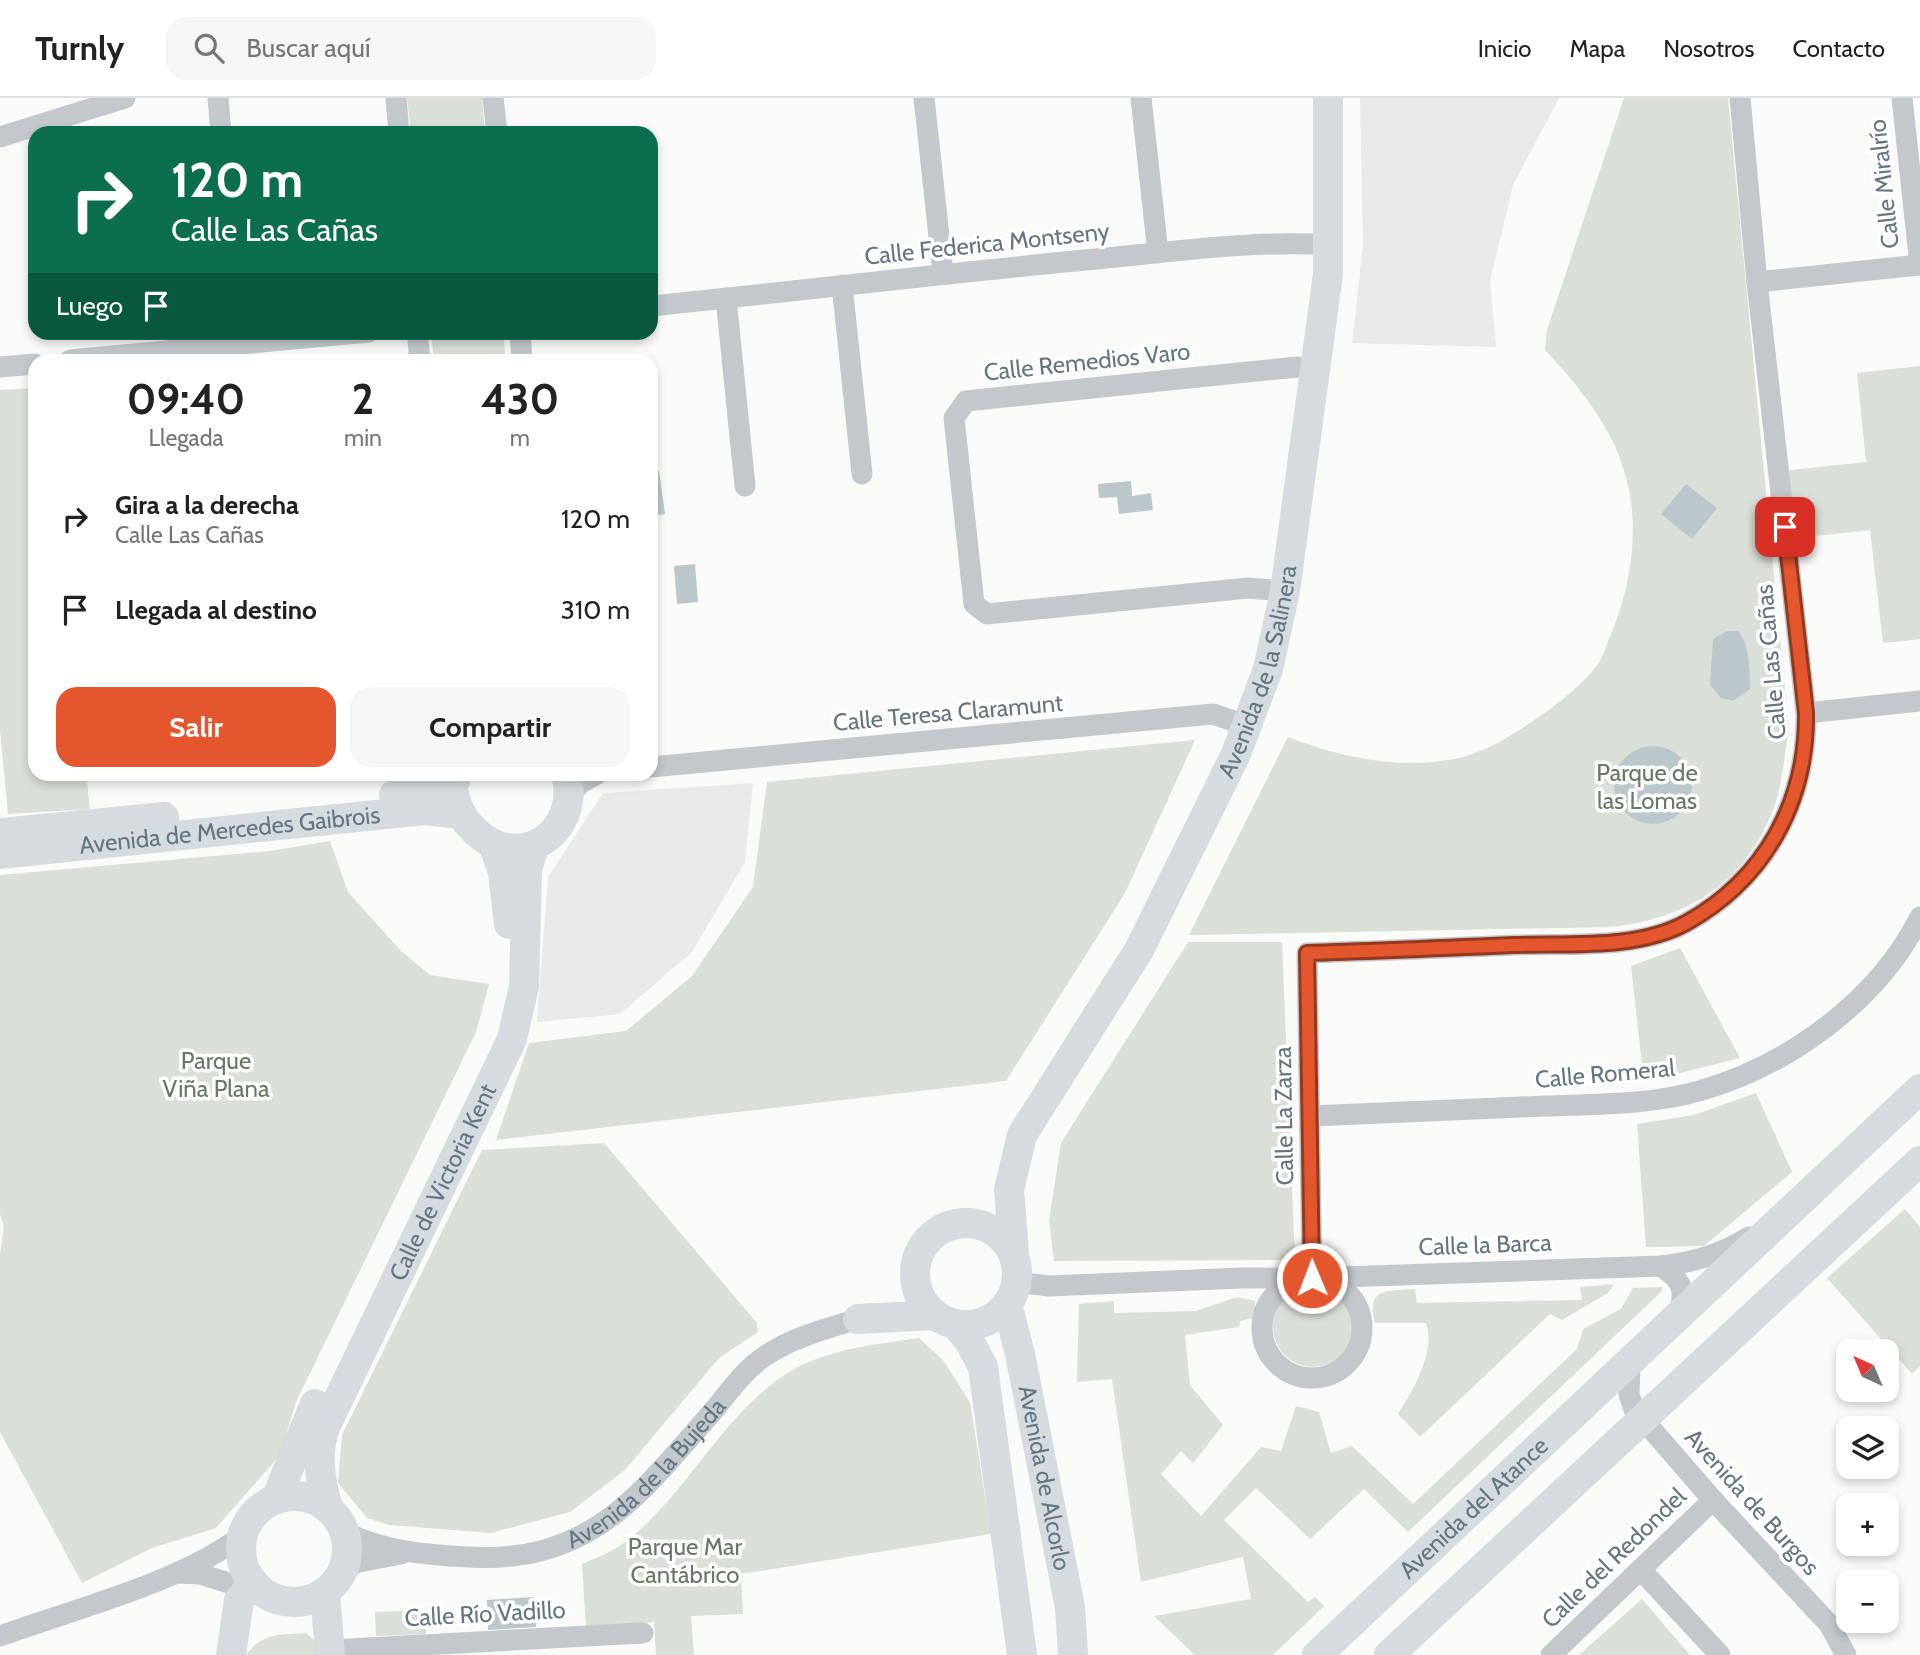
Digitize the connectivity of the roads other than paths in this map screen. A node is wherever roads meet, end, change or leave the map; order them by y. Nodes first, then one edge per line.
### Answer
1 (125, 98) edge
2 (218, 98) edge
3 (396, 98) edge
4 (493, 98) edge
5 (923, 98) edge
6 (1141, 98) edge
7 (1328, 98) edge
8 (1740, 98) edge
9 (1902, 98) edge
10 (35, 126) edge
11 (220, 126) edge
12 (399, 126) edge
13 (496, 126) edge
14 (28, 128) edge
15 (0, 137) edge
16 (1329, 245) junction
17 (1158, 253) junction
18 (1920, 265) edge
19 (943, 273) junction
20 (1757, 282) junction
21 (842, 285) junction
22 (726, 298) junction
23 (658, 305) edge
24 (226, 340) edge
25 (117, 354) edge
26 (28, 365) edge
27 (0, 367) edge
28 (1316, 370) junction
29 (862, 474) dead end
30 (745, 486) dead end
31 (1285, 591) junction
32 (1920, 701) edge
33 (1806, 713) junction
34 (1248, 726) junction
35 (658, 766) edge
36 (448, 781) edge
37 (456, 781) edge
38 (568, 784) edge
39 (461, 814) junction
40 (0, 833) edge
41 (494, 846) junction
42 (534, 846) junction
43 (0, 854) edge
44 (1920, 917) edge
45 (1307, 953) joint
46 (1920, 1089) edge
47 (1311, 1116) junction
48 (1920, 1161) edge
49 (1009, 1190) junction
50 (1781, 1218) junction
51 (982, 1226) junction
52 (1014, 1252) junction
53 (1661, 1266) junction
54 (1371, 1274) junction
55 (914, 1277) junction
56 (1242, 1278) junction
57 (1312, 1278) junction
58 (1012, 1293) junction
59 (1352, 1298) junction
60 (1269, 1303) junction
61 (1679, 1313) junction
62 (858, 1319) junction
63 (945, 1320) junction
64 (1630, 1360) junction
65 (1642, 1419) junction
66 (276, 1499) junction
67 (1713, 1500) junction
68 (336, 1520) junction
69 (244, 1534) junction
70 (407, 1552) junction
71 (344, 1569) junction
72 (1641, 1570) junction
73 (175, 1573) junction
74 (251, 1580) junction
75 (325, 1592) junction
76 (643, 1633) dead end
77 (0, 1636) edge
78 (330, 1653) edge
79 (231, 1655) edge
80 (1022, 1655) edge
81 (1073, 1655) edge
82 (1317, 1655) edge
83 (1389, 1655) edge
84 (1551, 1655) edge
85 (1720, 1655) edge
86 (1846, 1655) edge

1 - 10 street
2 - 11 street
3 - 12 street
4 - 13 street
5 - 19 street
6 - 17 street
7 - 16 street, Avenida de la Salinera
8 - 20 street, Calle Las Cañas
9 - 18 street, Calle Miralrío
14 - 15 street
16 - 17 street, Calle Federica Montseny
16 - 28 street, Avenida de la Salinera
17 - 19 street, Calle Federica Montseny
18 - 20 street
19 - 21 street, Calle Federica Montseny
20 - 33 street, Calle Las Cañas
21 - 22 street, Calle Federica Montseny
21 - 29 street
22 - 23 street, Calle Federica Montseny
22 - 30 street
24 - 25 street
26 - 27 street
28 - 31 street, Avenida de la Salinera
28 - 31 street, Calle Remedios Varo
31 - 34 street, Avenida de la Salinera
32 - 33 street
33 - 45 street, Calle Las Cañas
34 - 35 street, Calle Teresa Claramunt
34 - 49 street, Avenida de la Salinera
36 - 40 street, Avenida de Mercedes Gaibrois
37 - 39 street
38 - 42 street
39 - 41 street
39 - 43 street, Avenida de Mercedes Gaibrois
41 - 42 street
41 - 66 street, Calle de Victoria Kent
42 - 68 street, Calle de Victoria Kent
44 - 47 street, Calle Romeral
45 - 47 street, Calle La Zarza
46 - 50 street, Avenida del Atance
47 - 57 street, Calle La Zarza
48 - 65 street, Avenida del Atance
49 - 51 street, Avenida de la Salinera
49 - 52 street, Avenida de la Salinera
50 - 53 street, Calle la Barca
50 - 61 street, Avenida del Atance
51 - 52 street
51 - 55 street
52 - 58 street
53 - 54 street, Calle la Barca
53 - 61 street
54 - 57 street, Calle la Barca
54 - 59 street
55 - 62 street, Avenida de la Bujeda
55 - 63 street
56 - 57 street, Calle la Barca
56 - 58 street, Calle la Barca
56 - 60 street
57 - 59 street, Calle la Barca
57 - 60 street, Calle la Barca
58 - 63 street
58 - 81 street, Avenida de Alcorlo
59 - 60 street
61 - 64 street, Avenida del Atance
62 - 63 street, Avenida de la Bujeda
62 - 70 street, Avenida de la Bujeda
63 - 80 street, Avenida de Alcorlo
64 - 65 street
64 - 82 street, Avenida del Atance
65 - 67 street, Avenida de Burgos
65 - 83 street, Avenida del Atance
66 - 68 street
66 - 69 street
67 - 72 street, Calle del Redondel
67 - 86 street, Avenida de Burgos
68 - 70 street, Avenida de la Bujeda
68 - 71 street
69 - 73 street
69 - 74 street
70 - 71 street, Avenida de la Bujeda
71 - 75 street
72 - 84 street, Calle del Redondel
72 - 85 street
73 - 74 street
73 - 77 street
74 - 75 street
74 - 79 street
75 - 78 street
76 - 78 street, Calle Río Vadillo

